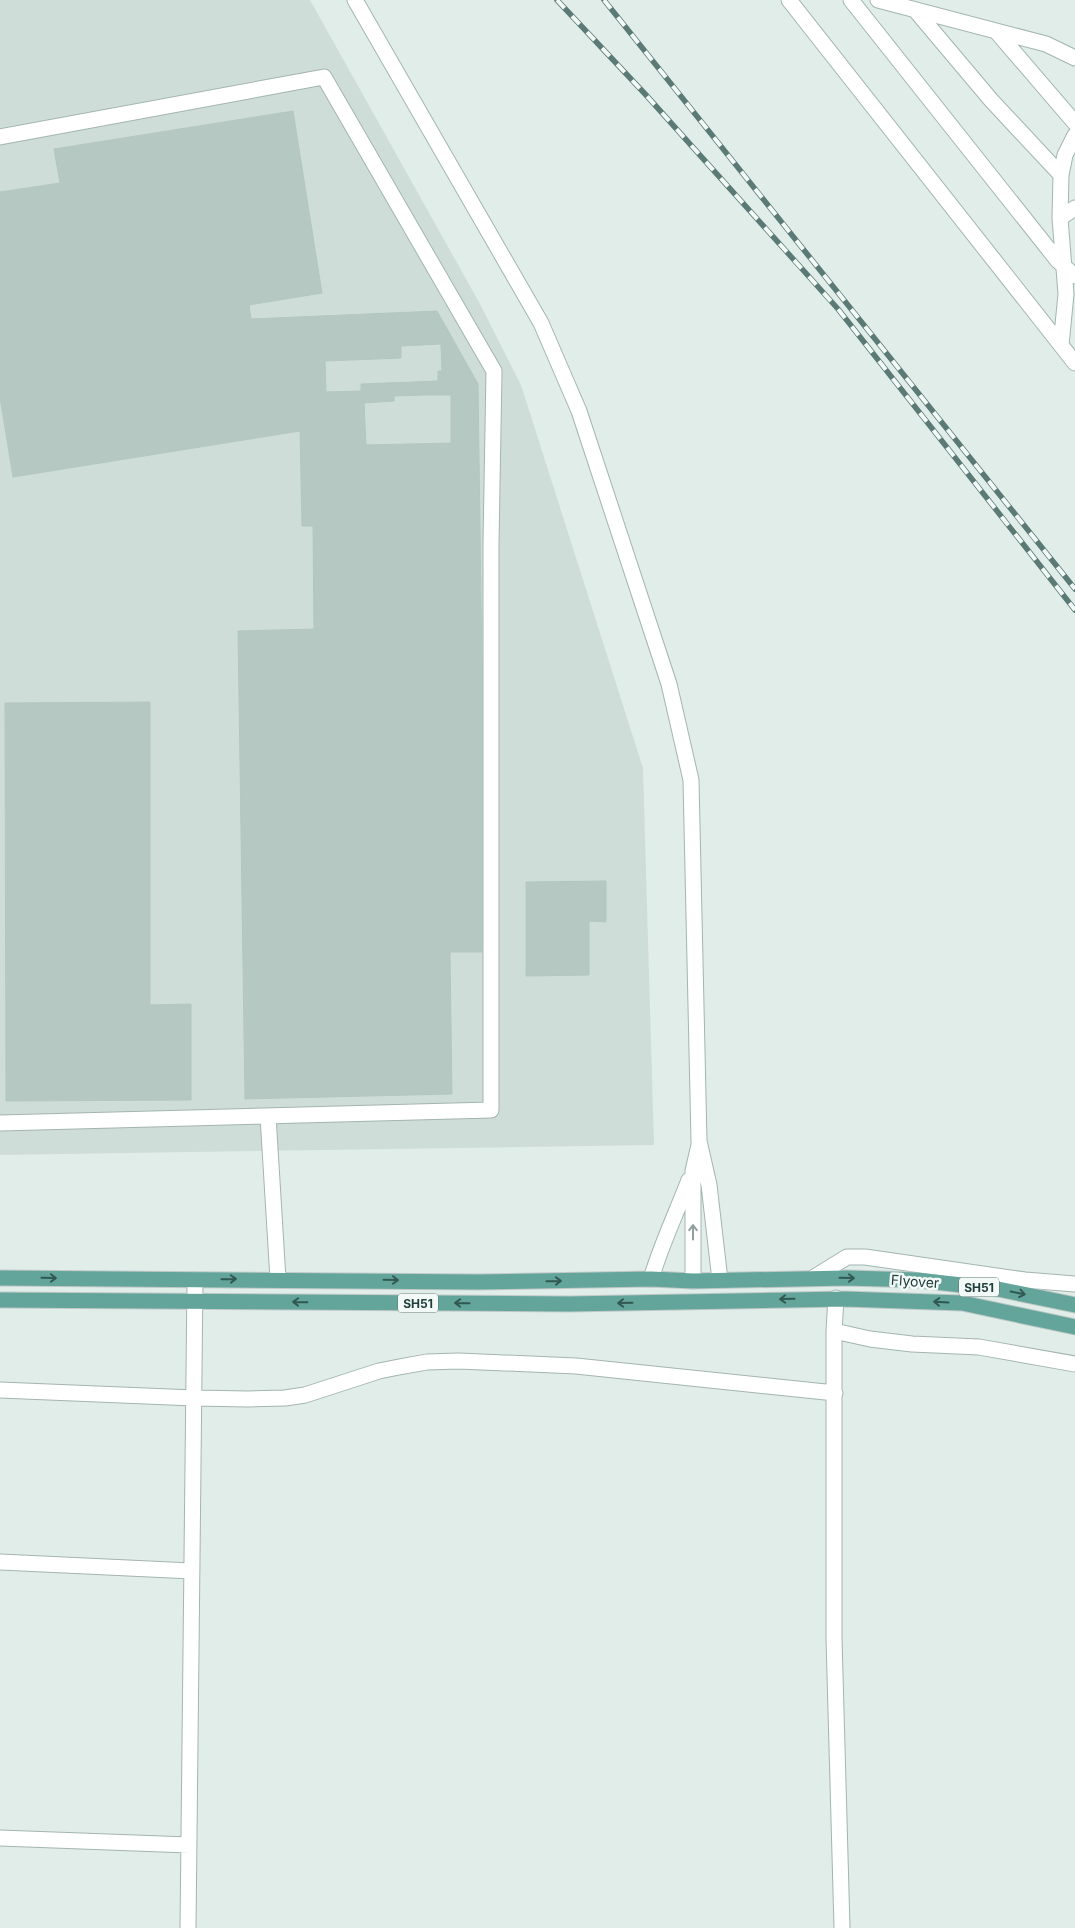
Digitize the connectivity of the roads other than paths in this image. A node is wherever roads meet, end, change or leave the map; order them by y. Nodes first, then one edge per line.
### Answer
1 (355, 0) edge
2 (789, 0) edge
3 (851, 0) edge
4 (878, 0) edge
5 (916, 11) junction
6 (996, 31) junction
7 (1075, 58) edge
8 (1075, 123) edge
9 (1075, 135) edge
10 (0, 137) edge
11 (1061, 175) junction
12 (1075, 208) edge
13 (1060, 218) junction
14 (1070, 272) edge
15 (1061, 345) junction
16 (1075, 363) edge
17 (268, 1116) junction
18 (0, 1123) edge
19 (700, 1141) junction
20 (693, 1171) junction
21 (0, 1278) edge
22 (812, 1278) junction
23 (278, 1279) junction
24 (651, 1279) junction
25 (195, 1280) junction
26 (720, 1280) junction
27 (693, 1281) junction
28 (1075, 1284) edge
29 (836, 1298) junction
30 (0, 1300) edge
31 (194, 1301) junction
32 (1075, 1305) edge
33 (1075, 1327) edge
34 (834, 1331) junction
35 (1075, 1364) edge
36 (0, 1390) edge
37 (835, 1393) junction
38 (194, 1398) junction
39 (0, 1562) edge
40 (192, 1571) junction
41 (0, 1838) edge
42 (189, 1845) junction
43 (188, 1928) edge
44 (842, 1928) edge

1 - 19 street
2 - 15 street
3 - 14 street
4 - 5 street
5 - 6 street
5 - 11 street
6 - 7 street
6 - 8 street
9 - 11 street
10 - 17 street
11 - 13 street
12 - 13 street
13 - 14 street
14 - 15 street
15 - 16 street
17 - 18 street
17 - 23 street
19 - 20 street
19 - 26 street
20 - 24 street
27 -> 20 street
21 -> 25 main road, SH51
22 - 26 main road, SH51
22 - 28 street
22 -> 32 main road, Flyover / SH51
23 -> 24 main road, SH51
25 -> 23 main road, SH51
24 - 27 main road, SH51
25 - 31 street
26 - 27 main road, SH51
29 -> 31 main road, SH51
33 -> 29 main road, Flyover / SH51
29 - 34 street
30 - 31 main road, SH51
31 - 38 street
34 - 35 street
34 - 37 street
36 - 38 street
37 - 38 street
37 - 44 street
38 - 40 street
39 - 40 street
40 - 42 street
41 - 42 street
42 - 43 street

